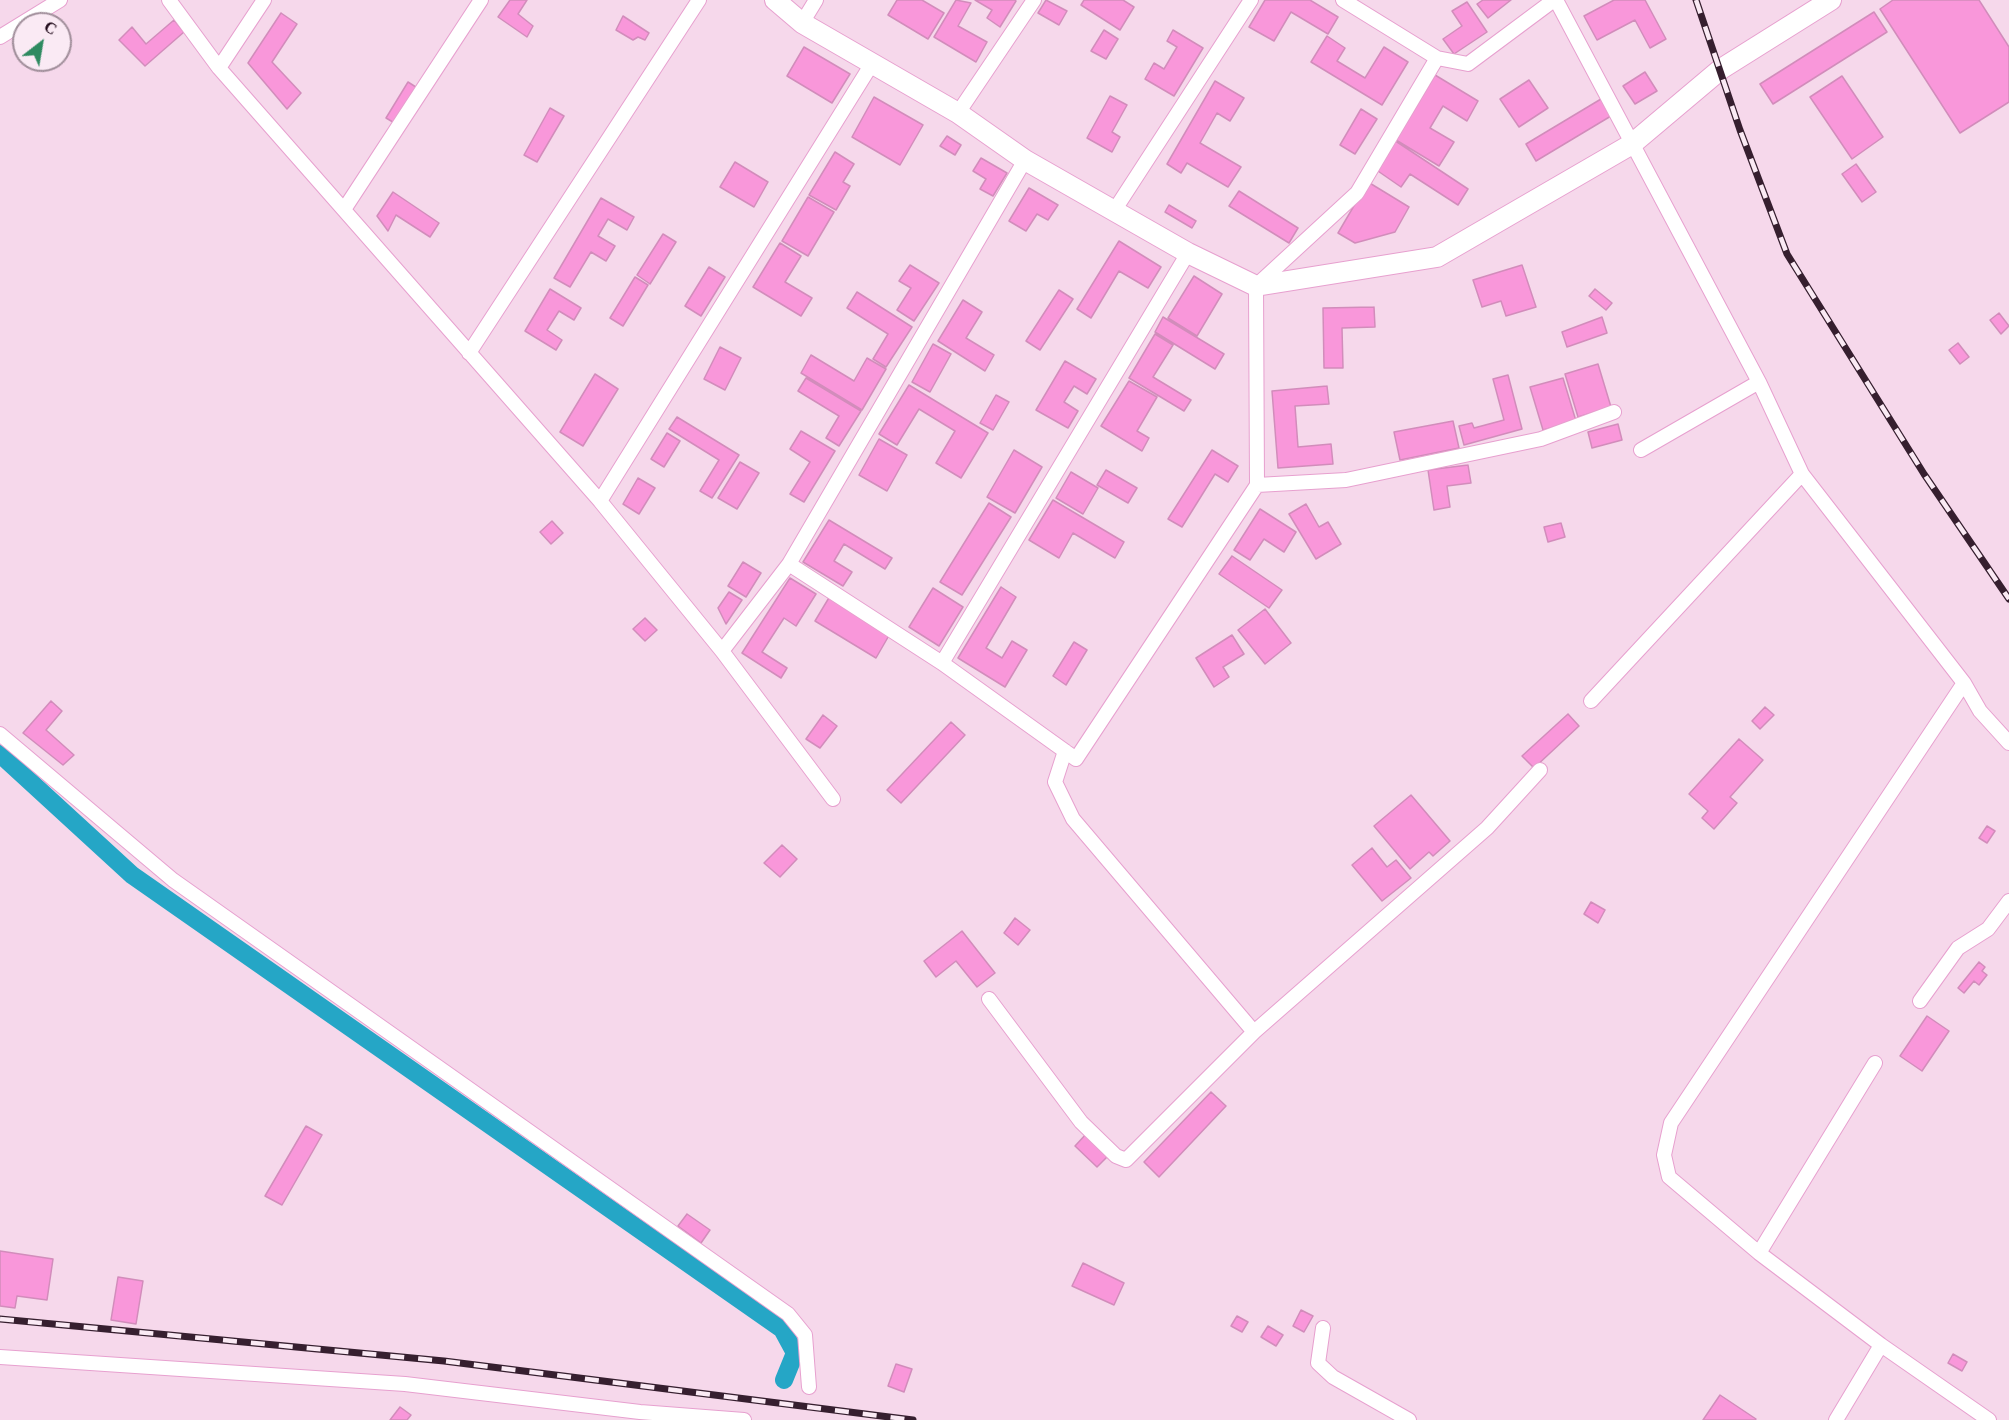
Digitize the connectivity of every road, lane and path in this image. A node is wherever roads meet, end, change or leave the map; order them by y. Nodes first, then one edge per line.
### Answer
1 (169, 0) edge
2 (264, 0) edge
3 (481, 0) edge
4 (699, 0) edge
5 (775, 0) edge
6 (816, 0) edge
7 (1034, 0) edge
8 (1251, 0) edge
9 (1343, 0) edge
10 (1555, 0) edge
11 (1831, 0) edge
12 (58, 1) edge
13 (802, 23) junction
14 (0, 37) edge
15 (1437, 58) junction
16 (873, 62) junction
17 (219, 68) junction
18 (957, 113) junction
19 (1632, 144) junction
20 (1025, 160) junction
21 (345, 208) junction
22 (1114, 211) junction
23 (1188, 253) junction
24 (1256, 286) junction
25 (469, 353) junction
26 (1759, 382) junction
27 (1614, 412) dead end
28 (1641, 450) dead end
29 (1802, 474) junction
30 (1257, 484) junction
31 (600, 501) junction
32 (789, 564) junction
33 (722, 651) junction
34 (942, 663) junction
35 (1964, 683) junction
36 (1591, 701) dead end
37 (0, 734) edge
38 (2009, 743) edge
39 (1065, 751) junction
40 (1540, 770) dead end
41 (833, 799) dead end
42 (2009, 901) edge
43 (989, 999) dead end
44 (1920, 1000) dead end
45 (1254, 1032) junction
46 (1875, 1063) dead end
47 (1759, 1253) junction
48 (1323, 1328) dead end
49 (1881, 1345) junction
50 (0, 1357) edge
51 (809, 1387) dead end
52 (744, 1420) edge
53 (1410, 1420) edge
54 (1836, 1420) edge
55 (1989, 1420) edge

1 - 17 street
2 - 17 street
3 - 21 street
4 - 25 street
5 - 13 street
6 - 13 street
7 - 18 street
8 - 22 street
9 - 15 street
10 - 15 street
10 - 19 street
11 - 19 street
12 - 14 street
13 - 16 street
15 - 24 street
16 - 18 street
16 - 31 street
17 - 21 street
18 - 20 street
19 - 24 street
19 - 26 street
20 - 22 street
20 - 32 street
21 - 25 street
22 - 23 street
23 - 24 street
23 - 34 street
24 - 30 street
25 - 31 street
26 - 28 street
26 - 29 street
27 - 30 street
29 - 35 street
29 - 36 street
30 - 39 street
31 - 33 street
32 - 33 street
32 - 34 street
33 - 41 street
34 - 39 street
35 - 38 street
35 - 47 street
37 - 51 street
39 - 45 street
40 - 45 street
42 - 44 street
43 - 45 street
46 - 47 street
47 - 49 street
48 - 53 street
49 - 54 street
49 - 55 street
50 - 52 street

